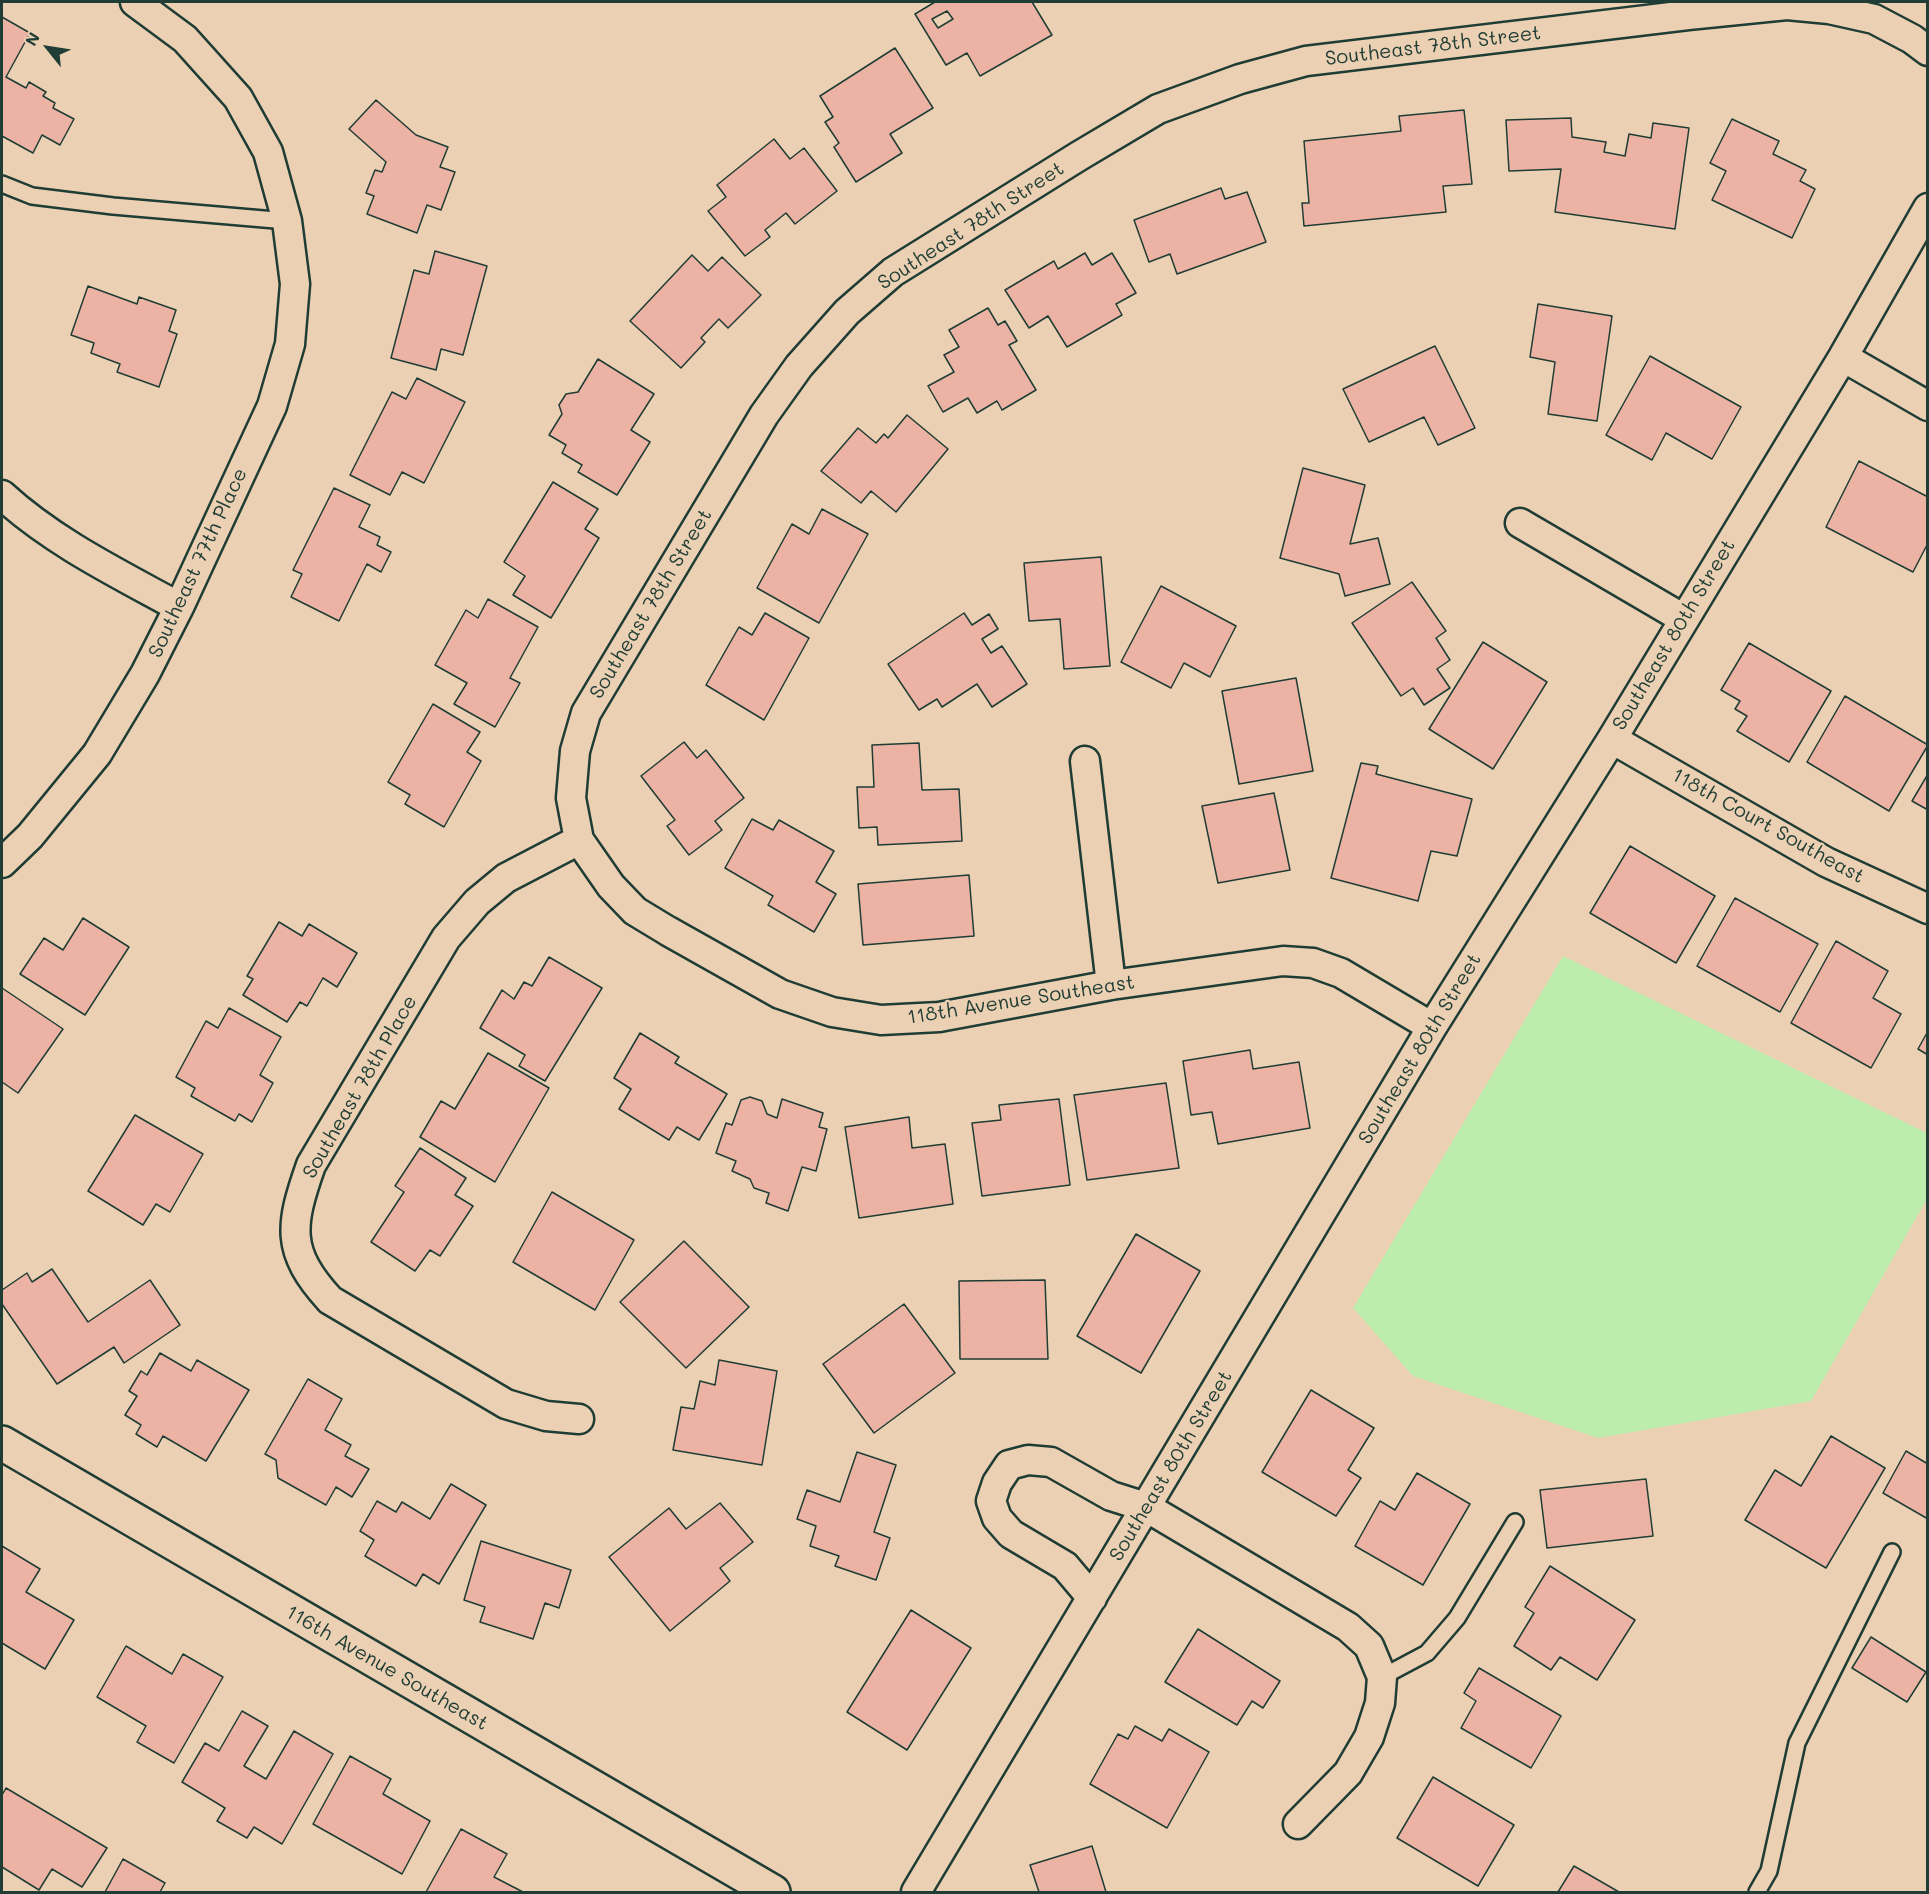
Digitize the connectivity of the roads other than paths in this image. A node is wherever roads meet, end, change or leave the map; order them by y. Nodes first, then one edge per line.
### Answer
1 (135, 2) edge
2 (1686, 8) edge
3 (1928, 51) edge
4 (2, 184) edge
5 (1928, 208) edge
6 (287, 221) junction
7 (1843, 357) junction
8 (1928, 406) edge
9 (2, 495) edge
10 (1520, 522) dead end
11 (179, 607) junction
12 (1684, 619) junction
13 (1612, 739) junction
14 (1085, 761) dead end
15 (579, 840) junction
16 (2, 863) edge
17 (1928, 909) edge
18 (1111, 985) junction
19 (1432, 1028) junction
20 (579, 1419) dead end
21 (2, 1443) edge
22 (1146, 1507) junction
23 (1515, 1522) dead end
24 (1892, 1552) dead end
25 (1092, 1599) junction
26 (1382, 1677) junction
27 (1298, 1824) dead end
28 (773, 1893) edge
29 (916, 1893) edge
30 (1757, 1893) edge

1 - 6 street
2 - 3 street, Southeast 78th Street
2 - 15 street, Southeast 78th Street
4 - 6 lane
5 - 7 street, Southeast 80th Street
6 - 11 street, Southeast 77th Place
7 - 8 street
7 - 12 street, Southeast 80th Street
9 - 11 street
10 - 12 street
11 - 16 street, Southeast 77th Place
12 - 13 street, Southeast 80th Street
13 - 17 street, 118th Court Southeast
13 - 19 street, Southeast 80th Street
14 - 18 street
15 - 18 street, 118th Avenue Southeast
15 - 20 street, Southeast 78th Place
18 - 19 street, 118th Avenue Southeast
19 - 22 street, Southeast 80th Street
21 - 28 street, 116th Avenue Southeast
22 - 25 street, Southeast 80th Street
22 - 25 street
22 - 26 street
23 - 26 lane
24 - 30 lane
25 - 29 street, Southeast 80th Street
26 - 27 street

